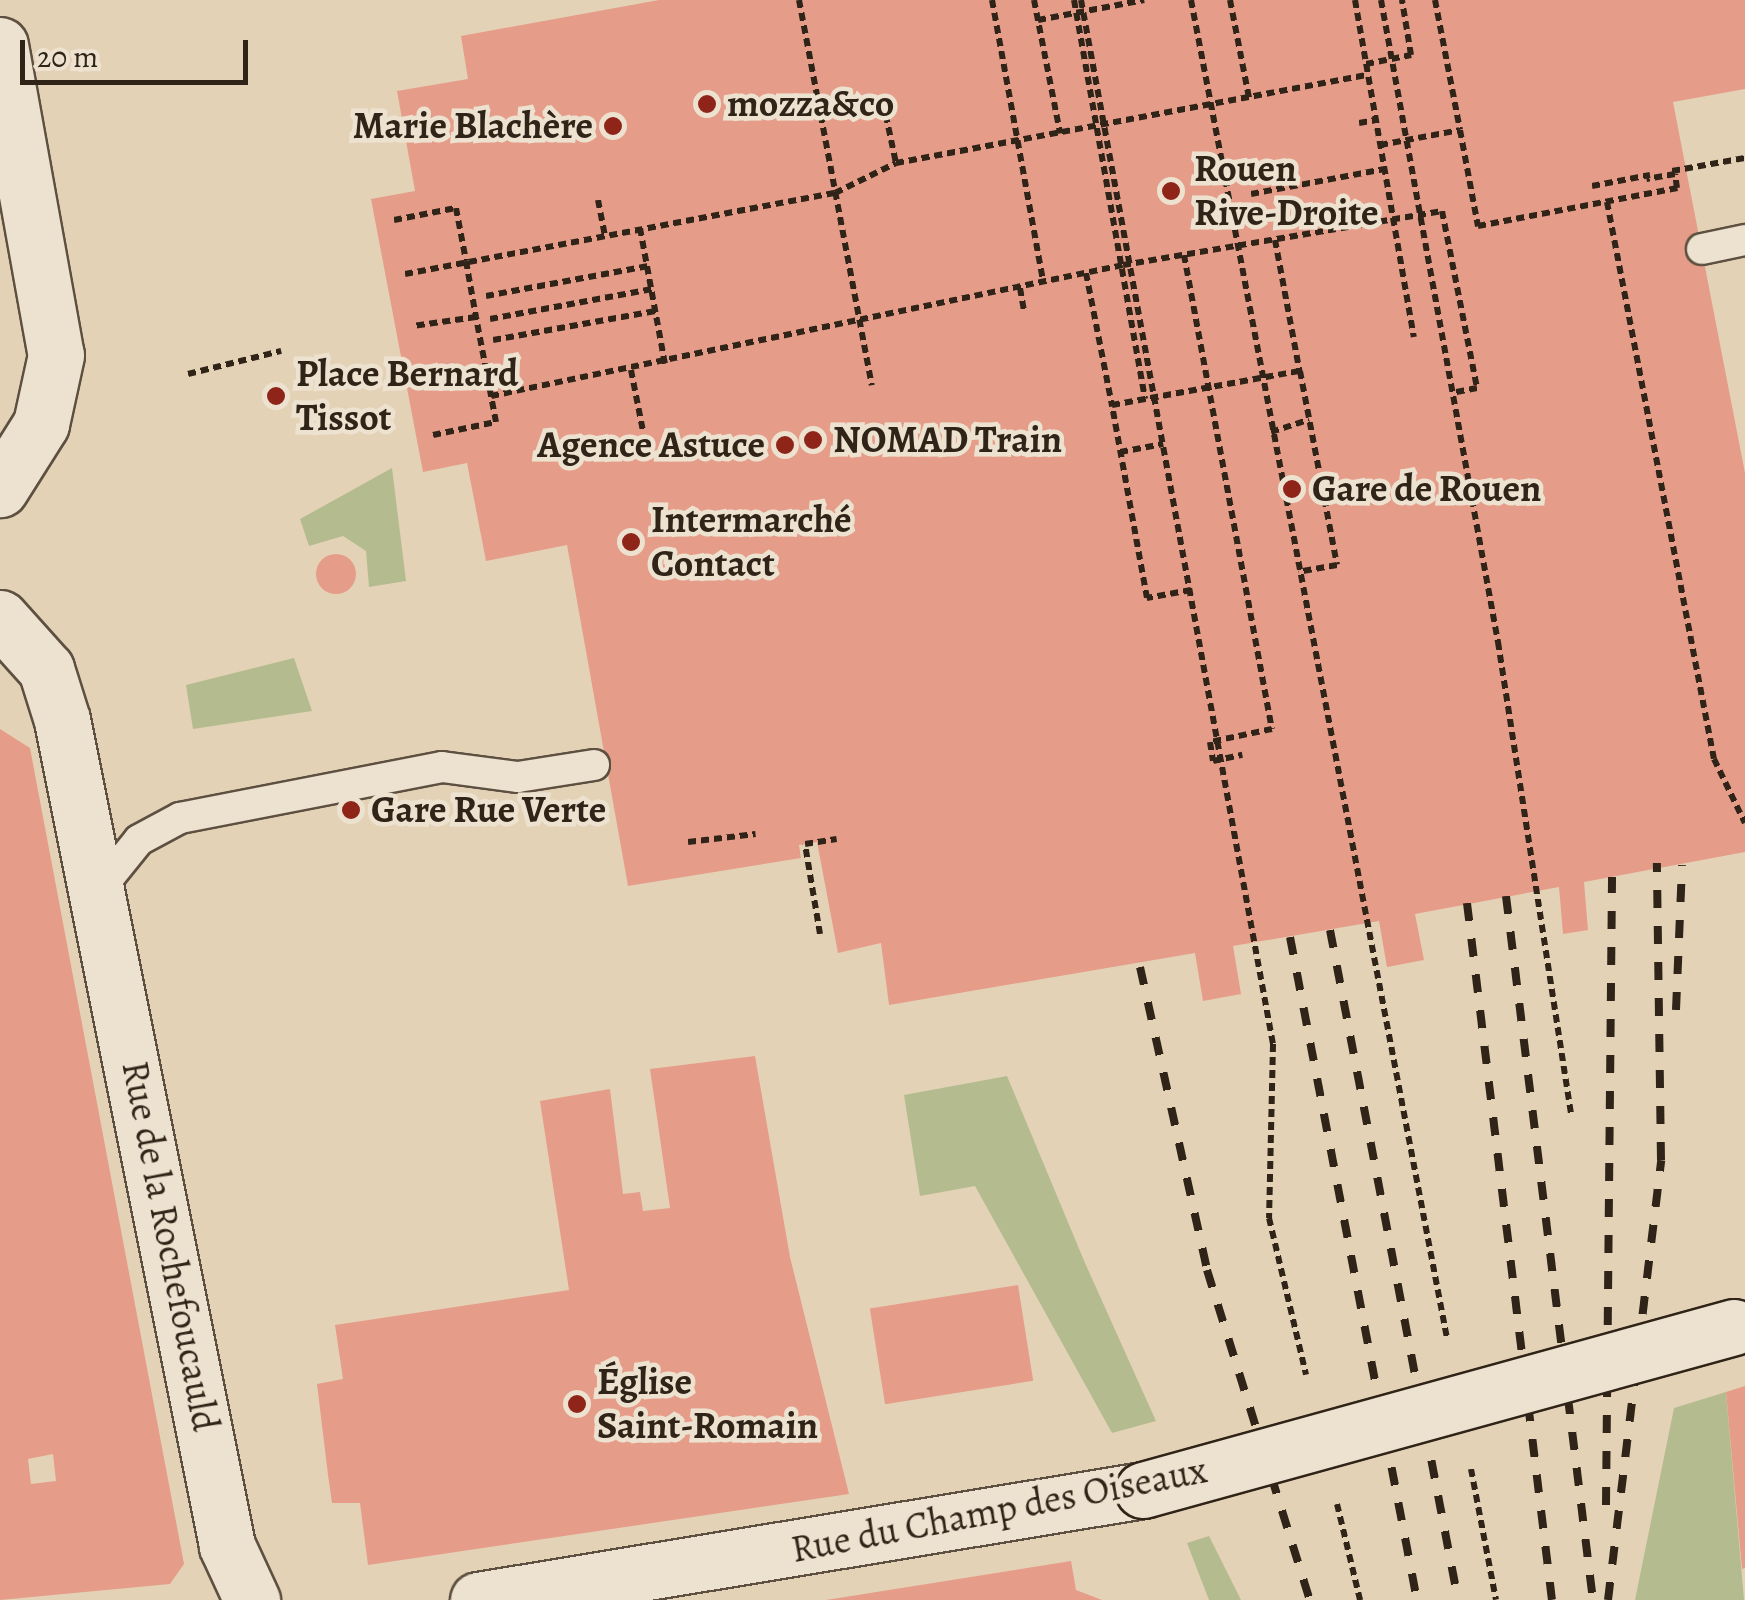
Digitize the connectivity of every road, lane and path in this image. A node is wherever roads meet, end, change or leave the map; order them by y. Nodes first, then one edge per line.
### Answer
1 (798, 0) edge
2 (992, 0) edge
3 (1034, 0) edge
4 (1078, 0) edge
5 (1144, 0) edge
6 (1193, 0) edge
7 (1230, 0) edge
8 (1355, 0) edge
9 (1381, 0) edge
10 (1402, 0) edge
11 (1435, 0) edge
12 (1077, 12) junction
13 (0, 45) edge
14 (1366, 64) junction
15 (1368, 75) junction
16 (1248, 98) junction
17 (883, 102) dead end
18 (1213, 105) junction
19 (1376, 120) junction
20 (1359, 123) dead end
21 (1097, 126) junction
22 (1460, 130) junction
23 (1060, 133) junction
24 (1017, 140) junction
25 (1380, 146) junction
26 (1745, 158) edge
27 (896, 163) junction
28 (1385, 169) junction
29 (1646, 179) dead end
30 (1592, 186) dead end
31 (835, 193) junction
32 (1251, 194) dead end
33 (598, 200) dead end
34 (1607, 202) junction
35 (1394, 219) junction
36 (394, 220) dead end
37 (640, 228) junction
38 (605, 235) junction
39 (1275, 240) junction
40 (1745, 240) edge
41 (1240, 246) junction
42 (1702, 249) dead end
43 (1184, 255) junction
44 (466, 261) junction
45 (648, 266) junction
46 (1124, 266) junction
47 (1086, 273) junction
48 (405, 274) dead end
49 (1043, 282) junction
50 (1020, 288) junction
51 (652, 289) junction
52 (486, 296) dead end
53 (655, 311) junction
54 (1024, 311) dead end
55 (476, 317) junction
56 (490, 319) dead end
57 (860, 323) junction
58 (413, 326) dead end
59 (1414, 337) dead end
60 (494, 340) dead end
61 (281, 352) dead end
62 (666, 364) junction
63 (486, 367) junction
64 (631, 370) junction
65 (188, 374) dead end
66 (1264, 377) junction
67 (423, 378) dead end
68 (872, 385) dead end
69 (1208, 388) junction
70 (1452, 393) junction
71 (491, 396) junction
72 (1145, 399) junction
73 (643, 431) dead end
74 (1271, 432) junction
75 (433, 435) dead end
76 (1163, 444) junction
77 (0, 488) edge
78 (1299, 572) junction
79 (1191, 590) junction
80 (0, 618) edge
81 (1242, 756) dead end
82 (594, 765) dead end
83 (1745, 823) edge
84 (756, 834) dead end
85 (837, 839) dead end
86 (688, 842) dead end
87 (101, 887) junction
88 (820, 934) dead end
89 (1571, 1116) dead end
90 (1739, 1326) edge
91 (1449, 1349) dead end
92 (1309, 1386) dead end
93 (1467, 1446) dead end
94 (1336, 1498) dead end
95 (252, 1600) edge
96 (478, 1600) edge
97 (1360, 1600) edge
98 (1496, 1600) edge

1 - 31 path
2 - 24 path
3 - 12 path
3 - 23 path
4 - 12 path
4 - 76 path
5 - 12 path
6 - 18 path
6 - 74 path
7 - 16 path
8 - 14 path
9 - 70 path
10 - 14 path
11 - 22 path
12 - 21 path
13 - 77 street
14 - 15 path
15 - 16 path
15 - 19 path
16 - 18 path
17 - 27 path
18 - 21 path
18 - 41 path
19 - 20 path
19 - 25 path
21 - 23 path
21 - 46 path
22 - 25 path
22 - 34 path
23 - 24 path
24 - 27 path
24 - 49 path
25 - 28 path
26 - 30 path
27 - 31 path
28 - 32 path
28 - 35 path
29 - 34 path
31 - 37 path
31 - 57 path
33 - 38 path
34 - 83 path
35 - 39 path
35 - 59 path
35 - 70 path
36 - 44 path
37 - 38 path
37 - 45 path
38 - 44 path
39 - 41 path
39 - 74 path
40 - 42 lane
41 - 43 path
41 - 66 path
43 - 46 path
43 - 69 path
44 - 48 path
44 - 55 path
45 - 51 path
45 - 52 path
46 - 47 path
46 - 72 path
47 - 49 path
47 - 76 path
49 - 50 path
50 - 54 path
50 - 57 path
51 - 53 path
51 - 56 path
53 - 60 path
53 - 62 path
55 - 58 path
55 - 63 path
57 - 62 path
57 - 68 path
61 - 65 path
62 - 64 path
63 - 67 path
63 - 71 path
64 - 71 path
64 - 73 path
66 - 69 path
66 - 78 path
69 - 72 path
69 - 81 path
70 - 89 path
71 - 75 path
72 - 79 path
74 - 78 path
76 - 79 path
78 - 91 path
79 - 92 path
80 - 87 street
82 - 87 lane
84 - 86 path
85 - 88 path
87 - 95 street, Rue de la Rochefoucauld
90 - 96 street, Rue du Champ des Oiseaux, bridge
93 - 98 path
94 - 97 path

